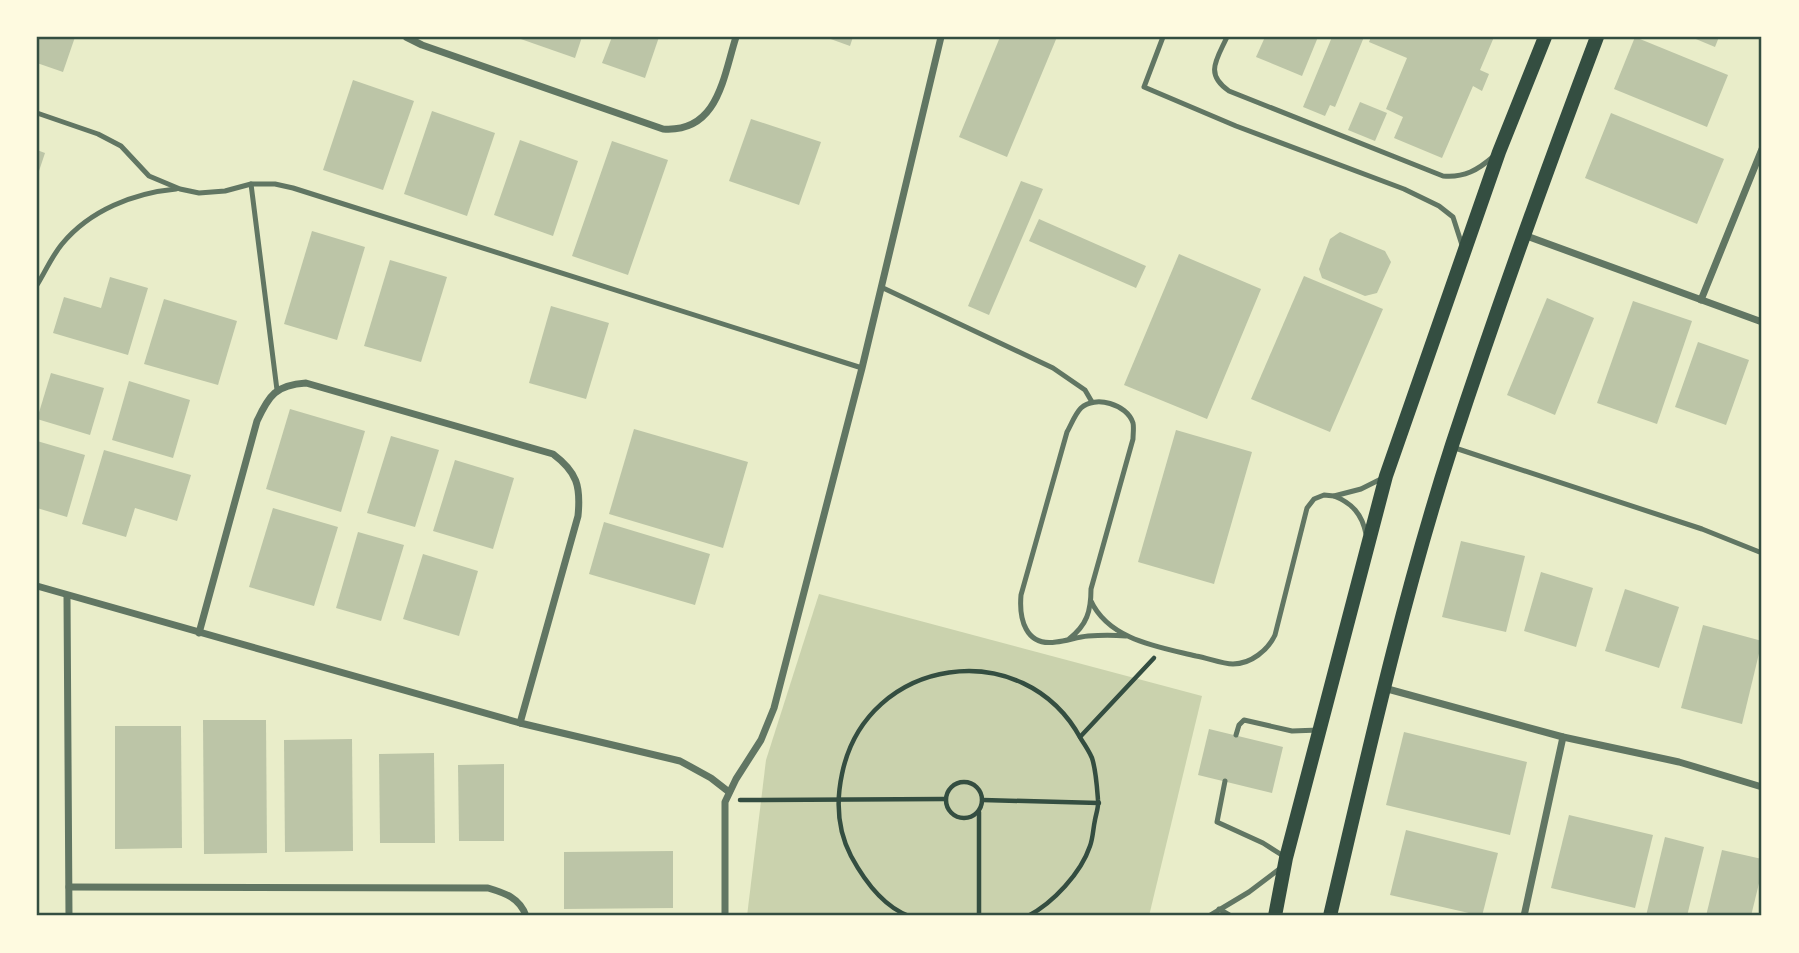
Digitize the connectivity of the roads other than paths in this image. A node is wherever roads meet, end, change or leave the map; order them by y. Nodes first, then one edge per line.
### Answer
1 (406, 37) edge
2 (736, 37) edge
3 (941, 37) edge
4 (1163, 37) edge
5 (1227, 37) edge
6 (1545, 37) edge
7 (1597, 37) edge
8 (37, 113) edge
9 (1762, 149) edge
10 (1499, 152) junction
11 (251, 184) junction
12 (180, 189) junction
13 (1523, 235) junction
14 (1463, 251) junction
15 (37, 285) edge
16 (881, 287) junction
17 (1701, 300) junction
18 (1762, 322) edge
19 (862, 368) junction
20 (276, 390) junction
21 (1092, 402) junction
22 (1452, 447) junction
23 (1386, 476) junction
24 (1334, 496) junction
25 (1367, 540) junction
26 (1762, 553) edge
27 (37, 586) edge
28 (66, 596) junction
29 (1091, 601) junction
30 (199, 633) junction
31 (1126, 636) junction
32 (1069, 639) junction
33 (1383, 688) junction
34 (520, 723) junction
35 (1319, 730) junction
36 (1236, 735) dead end
37 (1563, 737) junction
38 (1225, 782) dead end
39 (1762, 788) edge
40 (729, 792) junction
41 (1286, 861) junction
42 (69, 887) junction
43 (1219, 909) junction
44 (69, 916) edge
45 (526, 916) edge
46 (724, 916) edge
47 (1209, 916) edge
48 (1231, 916) edge
49 (1275, 916) edge
50 (1330, 916) edge
51 (1524, 916) edge

1 - 2 street
3 - 16 street
4 - 14 lane
5 - 10 lane
6 - 10 main road
7 - 13 main road
8 - 12 lane
9 - 17 street
10 - 14 main road
11 - 12 lane
11 - 19 lane
11 - 20 lane
12 - 15 lane
13 - 17 street
13 - 22 main road
14 - 23 main road
16 - 19 street
16 - 21 lane
17 - 18 street
19 - 40 street
20 - 30 street
20 - 34 street
21 - 29 lane
21 - 32 lane
22 - 26 lane
22 - 33 main road
23 - 24 lane
23 - 25 main road
24 - 25 lane
24 - 31 lane
25 - 35 main road
27 - 28 street
28 - 30 street
28 - 42 street
29 - 31 lane
29 - 32 lane
30 - 34 street
31 - 32 lane
33 - 37 street
33 - 50 main road
34 - 40 street
35 - 36 lane
35 - 41 main road
37 - 39 street
37 - 51 street
38 - 41 lane
40 - 46 street
41 - 43 lane
41 - 49 main road
42 - 44 street
42 - 45 street
43 - 47 lane
43 - 48 lane

